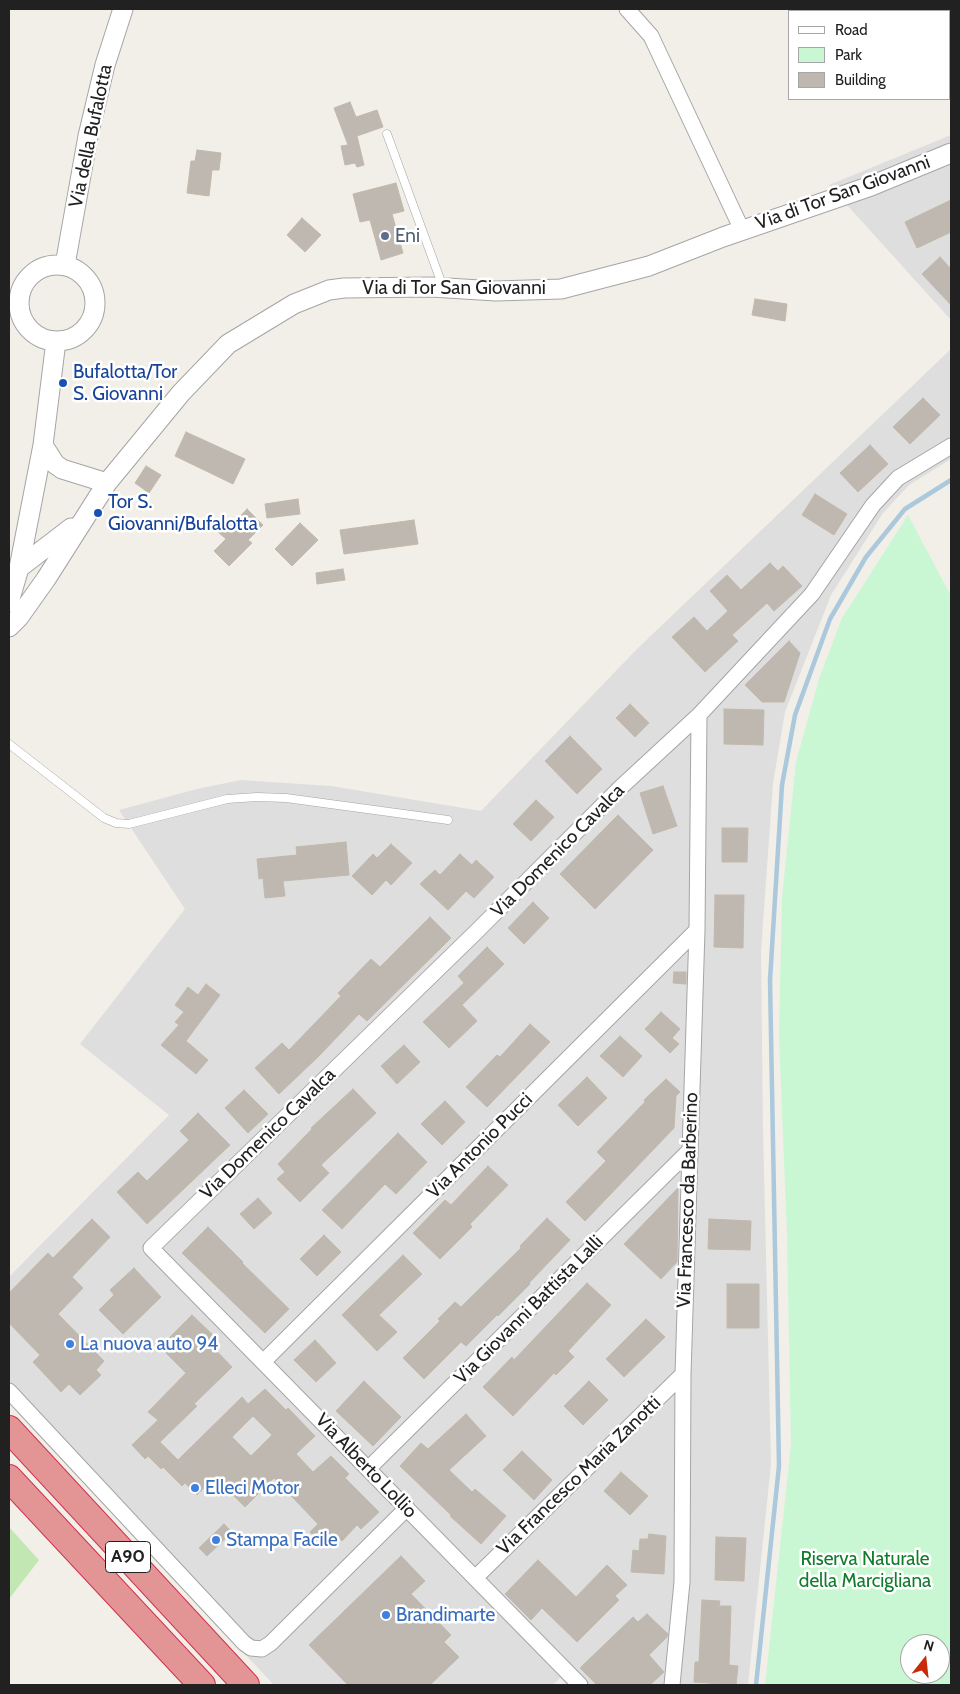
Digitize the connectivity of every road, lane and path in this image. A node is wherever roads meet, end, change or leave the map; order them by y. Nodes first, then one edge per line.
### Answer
1 (123, 9) edge
2 (627, 9) edge
3 (387, 134) dead end
4 (951, 153) edge
5 (742, 230) junction
6 (65, 265) junction
7 (443, 288) junction
8 (14, 303) edge
9 (56, 341) junction
10 (43, 446) junction
11 (951, 446) edge
12 (107, 483) junction
13 (87, 513) junction
14 (18, 568) junction
15 (9, 602) edge
16 (9, 627) edge
17 (699, 715) junction
18 (9, 744) edge
19 (448, 820) dead end
20 (696, 930) junction
21 (690, 1150) junction
22 (151, 1248) joint
23 (264, 1361) junction
24 (683, 1374) junction
25 (9, 1392) edge
26 (9, 1428) edge
27 (368, 1469) junction
28 (9, 1478) edge
29 (407, 1508) junction
30 (475, 1578) junction
31 (202, 1685) edge
32 (246, 1685) edge
33 (580, 1685) edge
34 (672, 1685) edge

1 - 6 street, Via della Bufalotta
2 - 5 street
3 - 7 lane
4 - 5 street, Via di Tor San Giovanni
5 - 7 street, Via di Tor San Giovanni
6 - 8 street
6 - 9 street
7 - 12 street, Via di Tor San Giovanni
8 - 9 street
9 - 10 street
10 - 12 street
10 - 14 street
11 - 17 street, Via Domenico Cavalca
12 - 13 street, Via di Tor San Giovanni
13 - 14 street
13 - 16 street
14 - 15 street
17 - 20 street, Via Francesco da Barberino
17 - 22 street, Via Domenico Cavalca
18 - 19 lane
20 - 21 street, Via Francesco da Barberino
20 - 23 street, Via Antonio Pucci
21 - 24 street, Via Francesco da Barberino
21 - 27 street, Via Giovanni Battista Lalli
22 - 23 street, Via Alberto Lollio
23 - 27 street, Via Alberto Lollio
24 - 30 street, Via Francesco Maria Zanotti
24 - 34 street, Via Francesco da Barberino
25 - 29 street
26 - 32 highway, A90
27 - 29 street, Via Alberto Lollio
28 - 31 highway, A90
29 - 30 street, Via Alberto Lollio
30 - 33 street, Via Alberto Lollio

